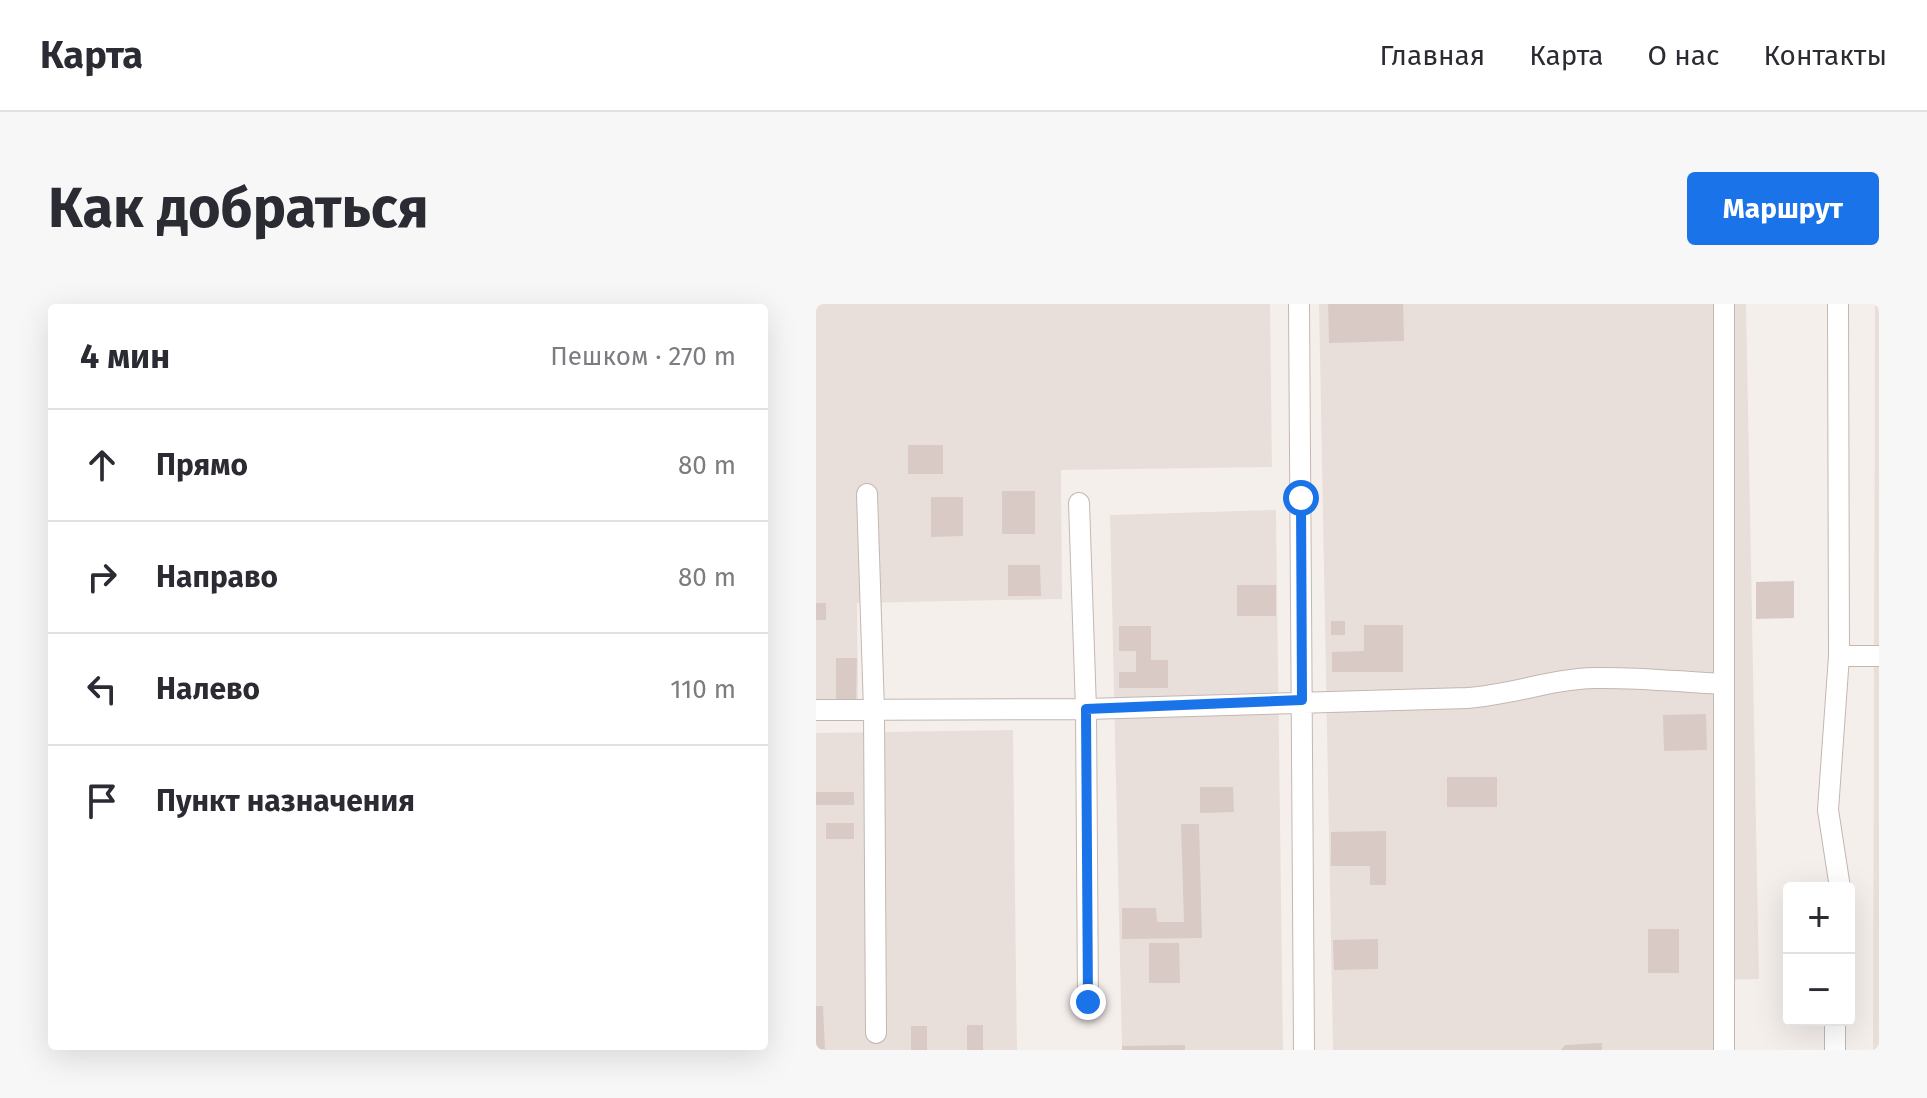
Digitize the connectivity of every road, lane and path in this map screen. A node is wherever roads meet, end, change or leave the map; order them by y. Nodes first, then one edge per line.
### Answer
1 (1299, 304) edge
2 (1724, 304) edge
3 (1838, 304) edge
4 (867, 494) dead end
5 (1079, 503) dead end
6 (1839, 656) junction
7 (1879, 656) edge
8 (1724, 684) junction
9 (1302, 700) junction
10 (1086, 709) junction
11 (816, 710) edge
12 (874, 710) junction
13 (1839, 882) edge
14 (1088, 1002) dead end
15 (1835, 1026) edge
16 (876, 1033) dead end
17 (1304, 1050) edge
18 (1724, 1050) edge
19 (1835, 1050) edge

1 - 9 street
2 - 8 street
3 - 6 street
4 - 12 street
5 - 10 street
6 - 7 street
6 - 13 street
8 - 9 street
8 - 18 street
9 - 10 street
9 - 17 street
10 - 12 street
10 - 14 street
11 - 12 street
12 - 16 street
15 - 19 street

